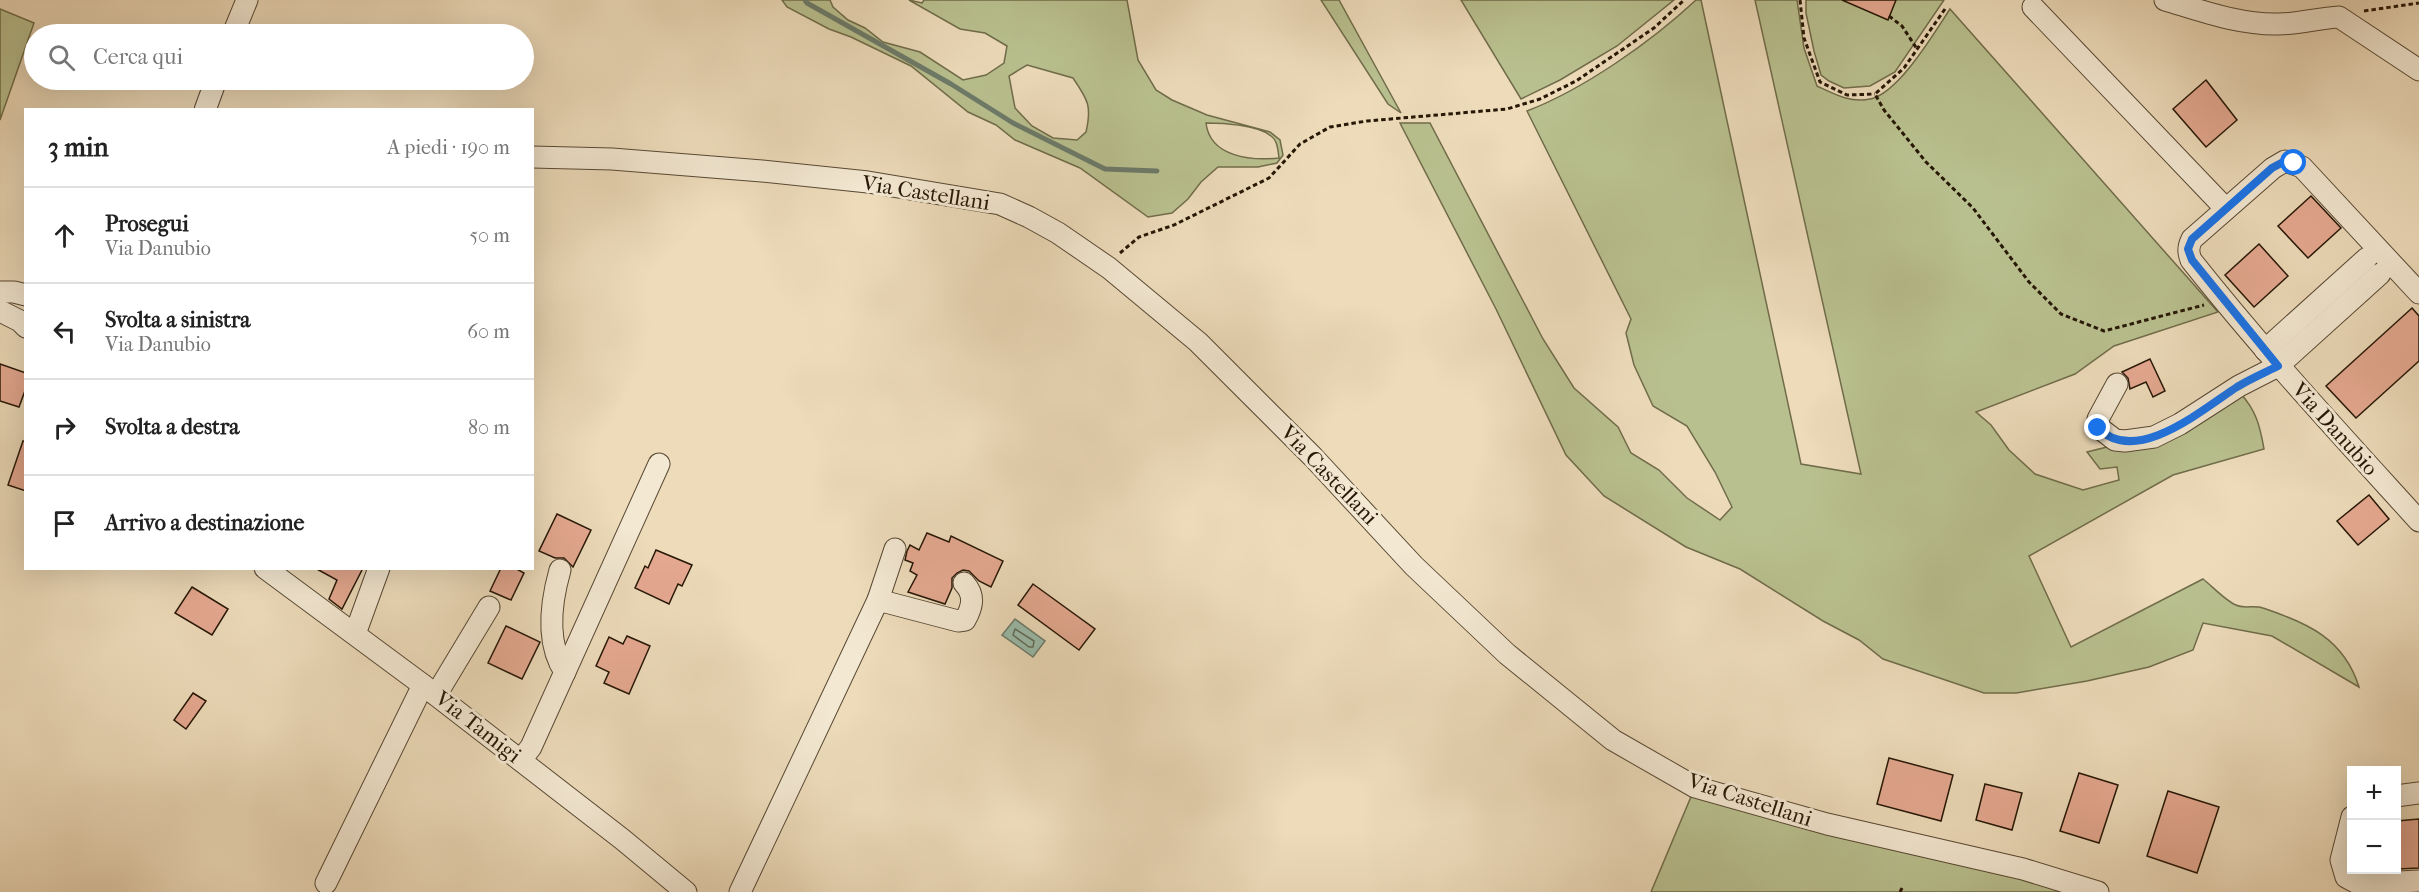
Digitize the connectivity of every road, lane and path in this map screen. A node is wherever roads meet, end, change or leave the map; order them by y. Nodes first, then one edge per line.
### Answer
1 (247, 0) edge
2 (1684, 0) edge
3 (1800, 0) edge
4 (2165, 0) edge
5 (2419, 3) edge
6 (2033, 7) dead end
7 (1945, 9) dead end
8 (1889, 16) dead end
9 (2339, 17) junction
10 (237, 24) edge
11 (1917, 49) junction
12 (2419, 70) edge
13 (212, 90) edge
14 (1875, 94) junction
15 (205, 108) edge
16 (534, 157) edge
17 (2226, 209) junction
18 (1106, 266) junction
19 (2374, 266) dead end
20 (0, 292) edge
21 (2419, 293) edge
22 (24, 294) edge
23 (2223, 300) junction
24 (0, 311) edge
25 (24, 325) edge
26 (2271, 358) junction
27 (2117, 384) dead end
28 (659, 464) dead end
29 (2419, 521) edge
30 (895, 549) dead end
31 (267, 570) edge
32 (378, 570) edge
33 (560, 570) dead end
34 (964, 582) dead end
35 (878, 600) junction
36 (489, 607) dead end
37 (355, 634) junction
38 (565, 672) junction
39 (430, 690) junction
40 (521, 760) junction
41 (2419, 794) edge
42 (2401, 796) edge
43 (2351, 820) edge
44 (2419, 880) edge
45 (326, 882) dead end
46 (1903, 886) dead end
47 (686, 892) edge
48 (740, 892) edge
49 (1900, 892) edge
50 (2098, 892) edge

1 - 10 street
2 - 18 path
3 - 14 path
4 - 9 street
5 - 9 path
6 - 17 street
7 - 11 path
8 - 11 path
9 - 12 street
11 - 14 path
13 - 15 street
14 - 23 path
16 - 18 street, Via Castellani
17 - 21 street, Via Danubio
17 - 23 street, Via Danubio
18 - 50 street, Via Castellani
19 - 26 street
20 - 22 street
23 - 26 street, Via Danubio
24 - 25 street
26 - 27 street
26 - 29 street, Via Danubio
28 - 38 street
30 - 35 street
31 - 37 street, Via Tamigi
32 - 37 street
33 - 38 street
34 - 35 street
35 - 48 street
36 - 39 street
37 - 39 street, Via Tamigi
38 - 40 street
39 - 40 street, Via Tamigi
39 - 45 street
40 - 47 street, Via Tamigi
41 - 42 street
43 - 44 street
46 - 49 path

